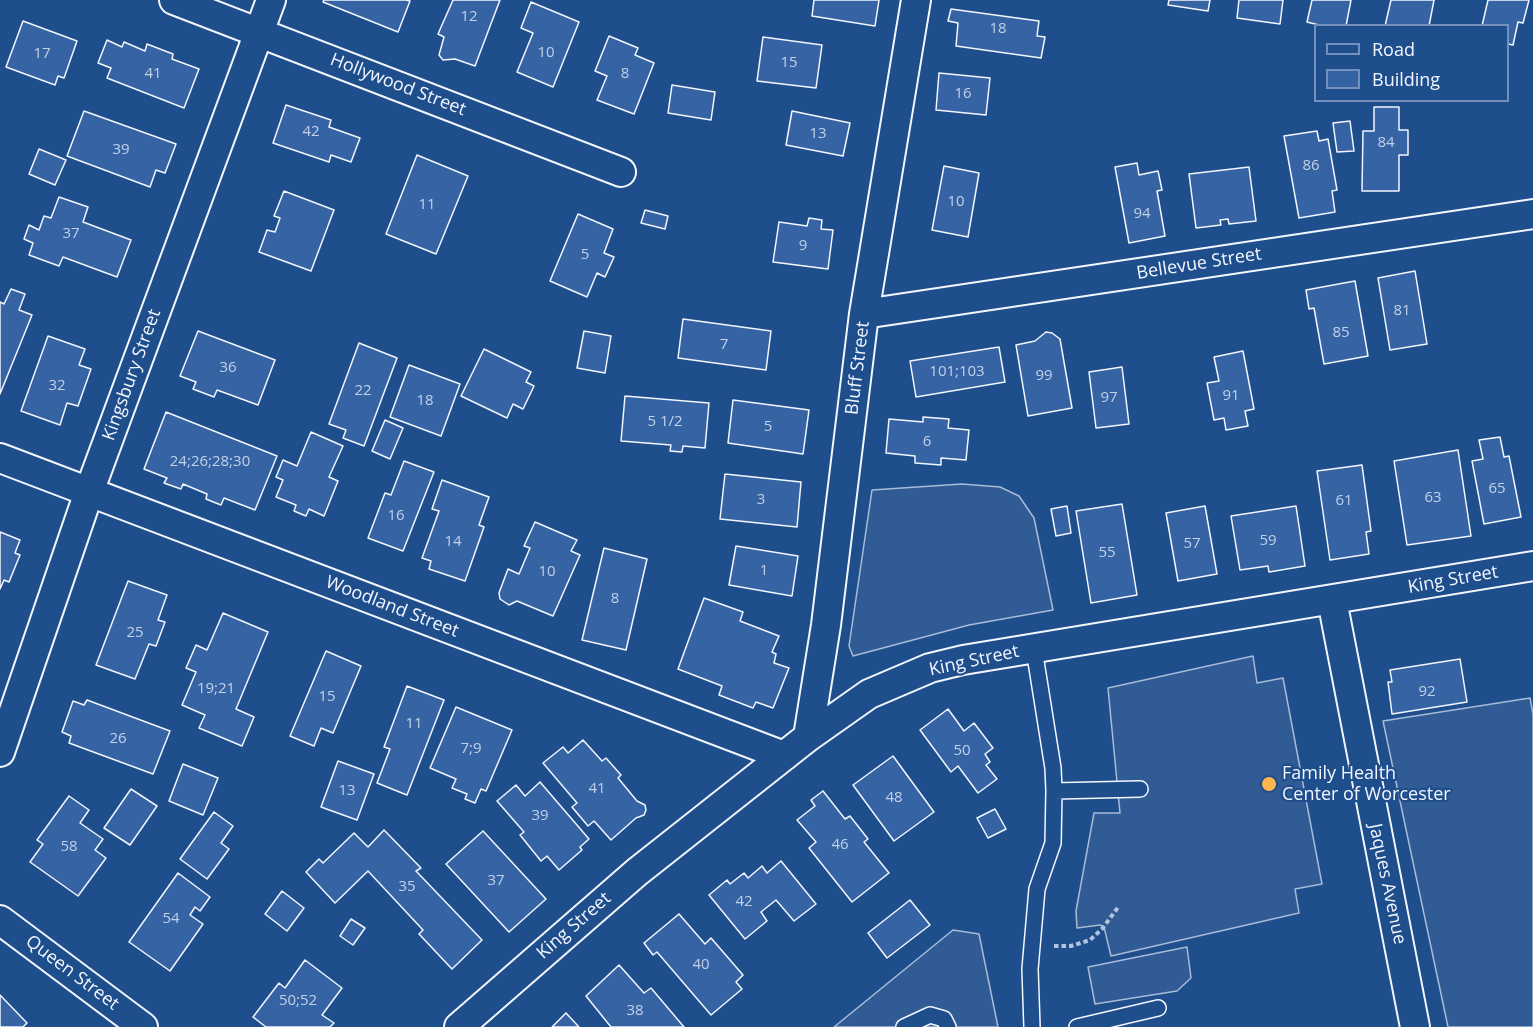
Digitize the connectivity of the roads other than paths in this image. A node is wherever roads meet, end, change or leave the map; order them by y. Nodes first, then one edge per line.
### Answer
1 (174, 0) edge
2 (271, 0) edge
3 (916, 0) edge
4 (259, 33) junction
5 (621, 172) dead end
6 (1533, 214) edge
7 (864, 314) junction
8 (0, 459) edge
9 (88, 492) junction
10 (1533, 566) edge
11 (1332, 600) junction
12 (1034, 649) junction
13 (808, 737) junction
14 (0, 752) edge
15 (784, 756) junction
16 (1140, 789) dead end
17 (1054, 791) junction
18 (0, 920) edge
19 (1158, 1008) dead end
20 (143, 1027) edge
21 (459, 1027) edge
22 (904, 1027) edge
23 (948, 1027) edge
24 (1032, 1027) edge
25 (1077, 1027) edge
26 (1415, 1027) edge

1 - 4 street, Hollywood Street
2 - 4 street, Kingsbury Street
3 - 7 street, Bluff Street
4 - 5 street, Hollywood Street
4 - 9 street, Kingsbury Street
6 - 7 street, Bellevue Street
7 - 13 street, Bluff Street
8 - 9 street, Woodland Street
9 - 14 street, Kingsbury Street
9 - 15 street, Woodland Street
10 - 11 street, King Street
11 - 12 street, King Street
11 - 26 street, Jaques Avenue
12 - 13 street, King Street
12 - 17 lane
13 - 15 street, King Street
15 - 21 street, King Street
16 - 17 lane
17 - 24 lane
18 - 20 street, Queen Street
19 - 25 lane
22 - 23 lane

